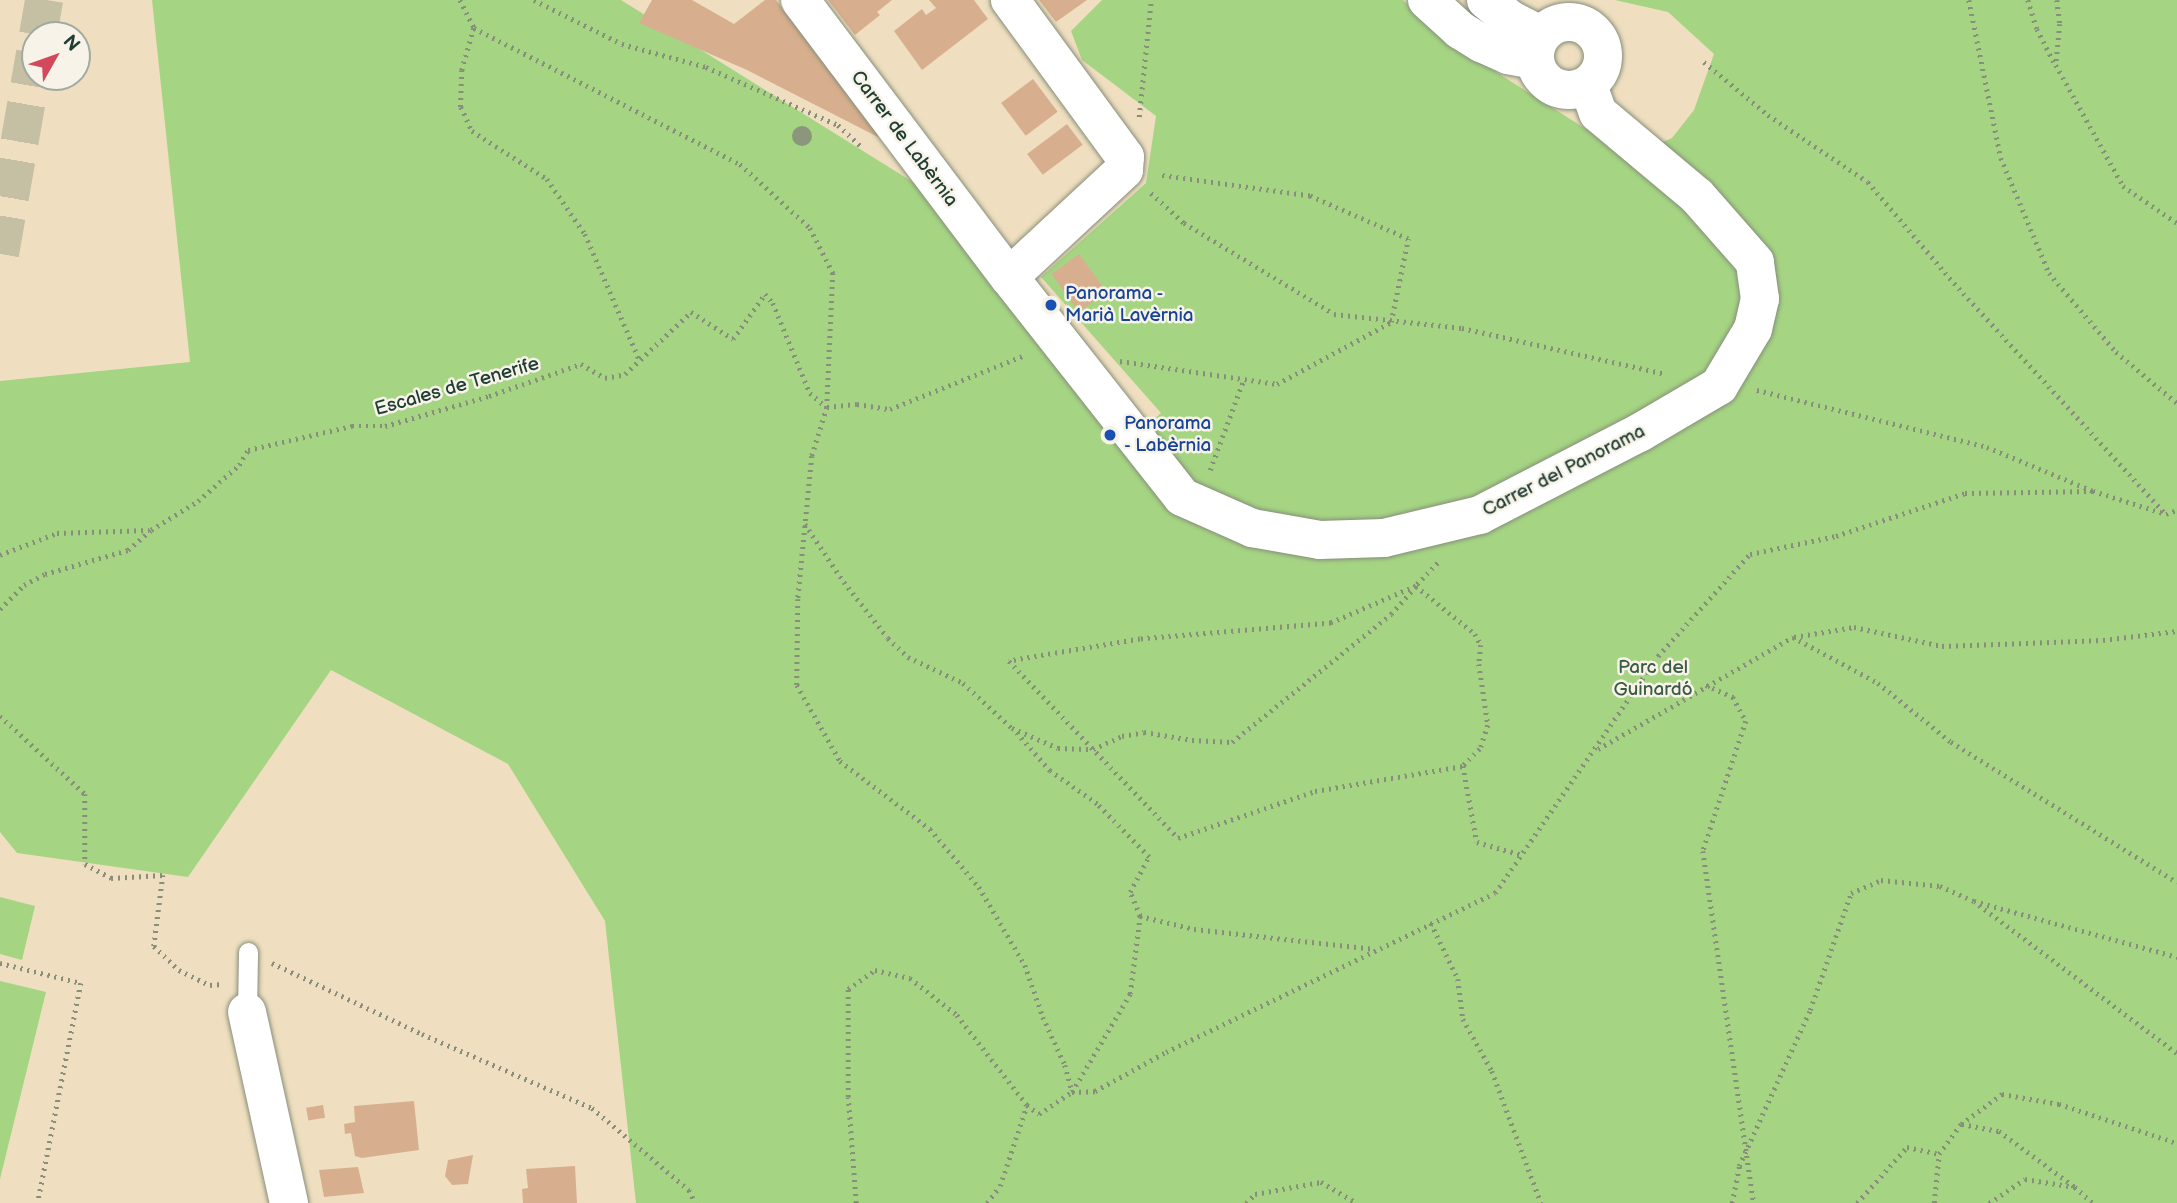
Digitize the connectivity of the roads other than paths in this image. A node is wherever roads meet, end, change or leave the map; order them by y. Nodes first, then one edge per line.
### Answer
1 (1010, 0) edge
2 (1427, 0) edge
3 (1486, 0) edge
4 (804, 3) edge
5 (1537, 48) junction
6 (1588, 86) junction
7 (1009, 277) junction
8 (248, 952) road end
9 (247, 1012) joint
10 (289, 1203) edge

1 - 7 street
2 - 5 street
3 - 5 street
4 - 7 street, Carrer de Labèrnia
5 - 6 street
5 - 6 street
6 - 7 street, Carrer del Panorama
8 - 9 lane
9 - 10 street

